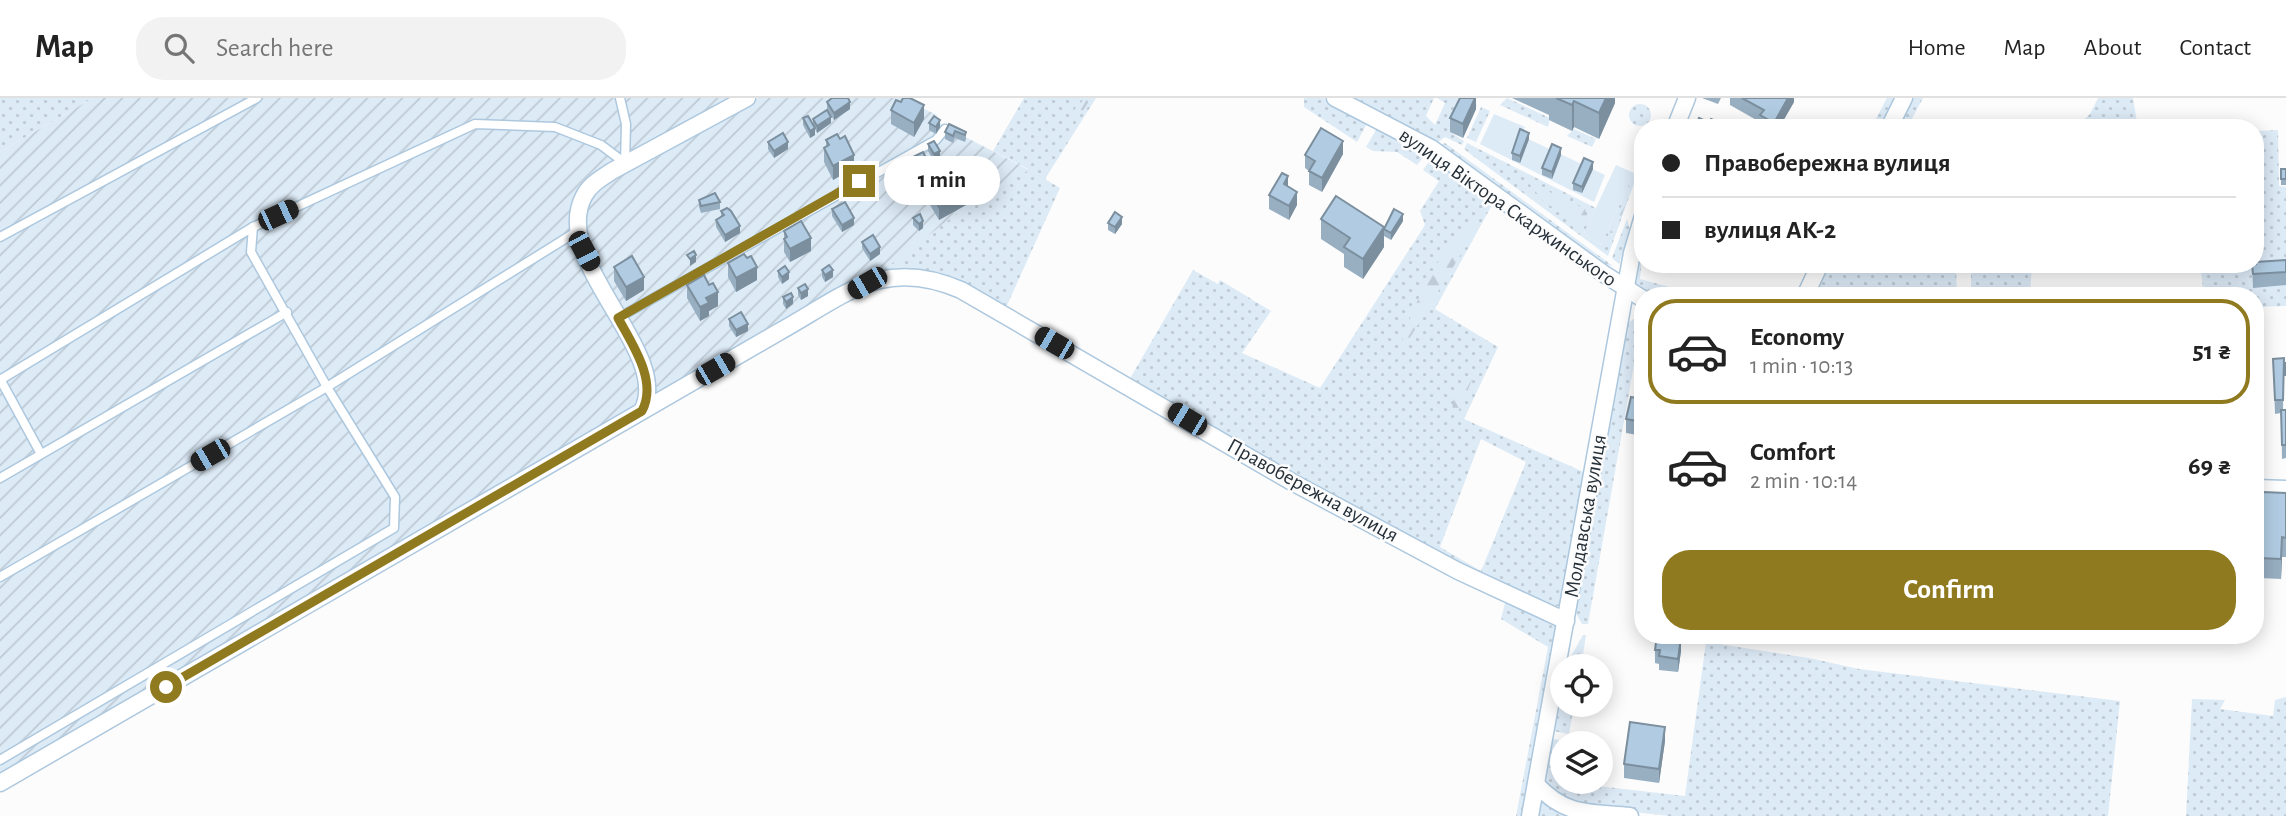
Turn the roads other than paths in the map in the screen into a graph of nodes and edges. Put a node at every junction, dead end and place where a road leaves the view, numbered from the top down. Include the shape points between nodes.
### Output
1 (257, 98) edge
2 (620, 98) edge
3 (747, 98) edge
4 (1335, 98) edge
5 (1687, 98) edge
6 (1904, 98) edge
7 (1679, 119) edge
8 (1894, 119) edge
9 (945, 129) edge
10 (625, 163) junction
11 (253, 226) junction
12 (576, 232) junction
13 (0, 237) edge
14 (1634, 257) edge
15 (1627, 289) junction
16 (1634, 293) edge
17 (287, 312) junction
18 (618, 318) junction
19 (0, 380) edge
20 (327, 387) junction
21 (648, 387) junction
22 (671, 394) junction
23 (642, 411) junction
24 (41, 454) junction
25 (0, 478) edge
26 (2264, 488) edge
27 (2286, 489) edge
28 (0, 577) edge
29 (1566, 621) junction
30 (0, 760) edge
31 (0, 783) edge
32 (1536, 784) junction
33 (1530, 816) edge
34 (1630, 816) edge

1 - 13 lane
2 - 10 lane via 626,124
3 - 10 street
4 - 15 street, вулиця Віктора Скаржинського via 1431,148
5 - 7 street
6 - 8 street
9 - 18 lane via 936,140
10 - 11 lane via 601,145 555,127 475,124
10 - 12 street via 583,196
11 - 17 lane via 251,252
11 - 19 lane
12 - 18 street
12 - 20 lane
14 - 15 street, Молдавська вулиця
15 - 16 street, вулиця Віктора Скаржинського
15 - 29 street, Молдавська вулиця
17 - 20 lane
17 - 24 lane
18 - 21 street
19 - 24 lane
20 - 28 lane
20 - 30 lane via 395,497 394,528
21 - 22 street
21 - 23 street
22 - 23 street, Правобережна вулиця
22 - 29 street, Правобережна вулиця via 867,283 895,275 924,276 961,290 1292,482 1458,571
23 - 31 street, Правобережна вулиця
24 - 25 lane
26 - 27 street
29 - 32 street, Молдавська вулиця
32 - 33 street, Молдавська вулиця
32 - 34 street via 1551,802 1571,811

